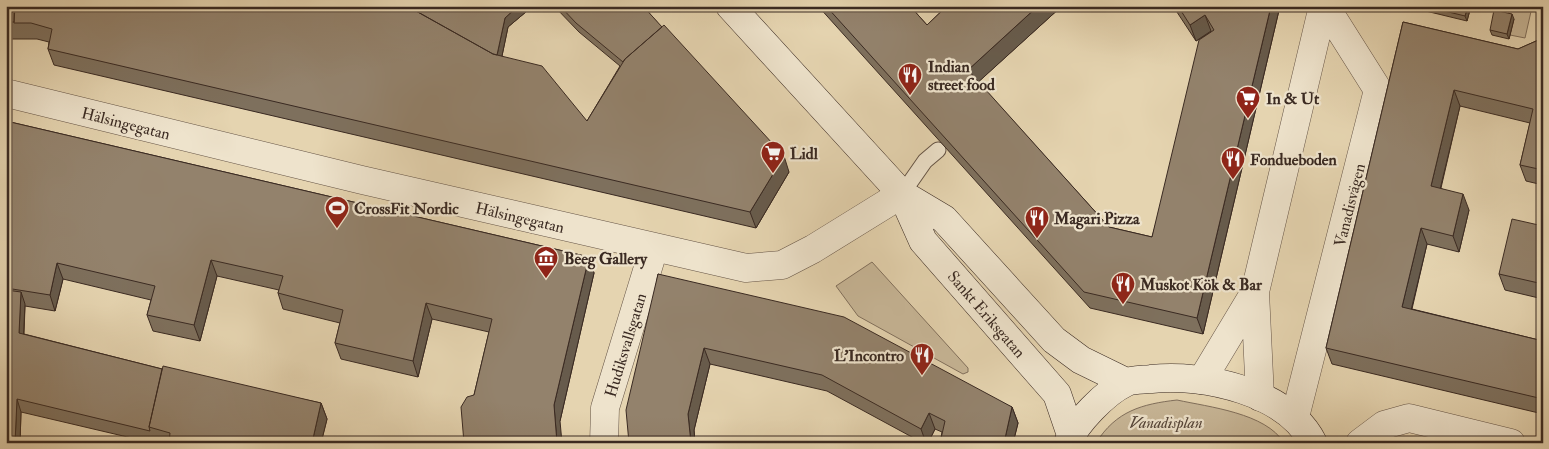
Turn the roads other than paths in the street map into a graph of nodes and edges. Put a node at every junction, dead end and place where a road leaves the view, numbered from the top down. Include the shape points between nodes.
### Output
1 (730, 6) edge
2 (1324, 6) edge
3 (6, 93) edge
4 (938, 150) edge
5 (902, 194) junction
6 (654, 248) junction
7 (1255, 292) junction
8 (1202, 380) junction
9 (1126, 382) junction
10 (1260, 397) junction
11 (1295, 417) junction
12 (1070, 439) edge
13 (604, 443) edge
14 (1313, 443) edge
15 (1360, 443) edge
16 (1511, 443) edge

1 - 5 street, Sankt Eriksgatan
2 - 7 street, Vanadisvägen
2 - 11 street, Vanadisvägen via 1378,90
3 - 6 street, Hälsingegatan
4 - 5 lane via 925,161
5 - 6 street, Hälsingegatan via 782,266 746,268
5 - 9 street, Sankt Eriksgatan via 944,219 1054,340 1081,360
5 - 12 street, Sankt Eriksgatan via 923,241 1057,394
6 - 13 street, Hudiksvallsgatan via 605,408
7 - 8 street, Vanadisvägen
7 - 10 street, Vanadisvägen
8 - 9 street via 1165,378
8 - 10 street
9 - 12 street via 1094,407
10 - 11 street
11 - 14 street
15 - 16 street via 1384,425 1409,418

